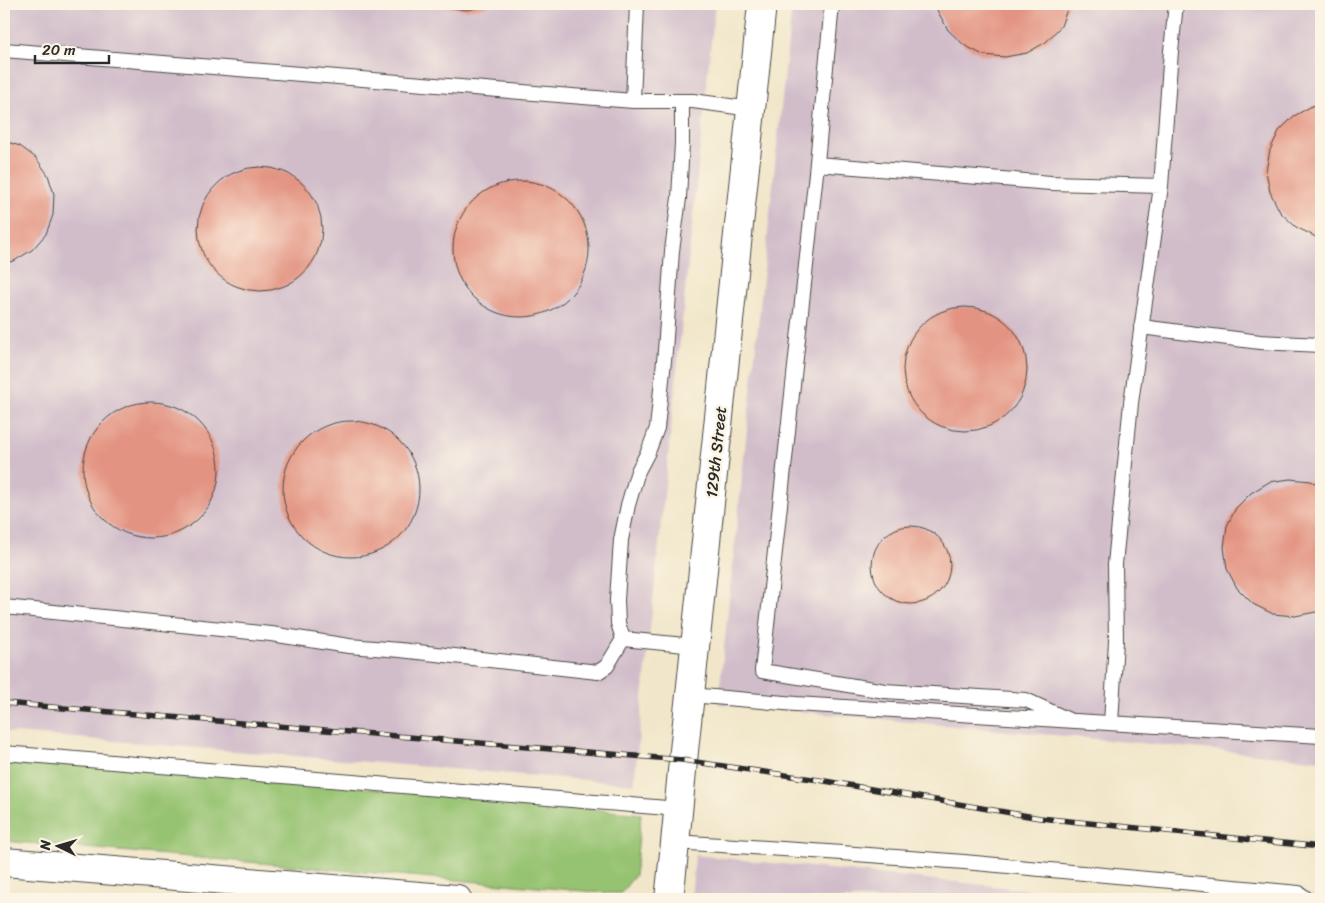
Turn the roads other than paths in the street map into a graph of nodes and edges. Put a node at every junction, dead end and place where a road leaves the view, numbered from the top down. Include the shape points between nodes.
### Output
1 (637, 4) edge
2 (762, 4) edge
3 (832, 4) edge
4 (1176, 4) edge
5 (4, 50) edge
6 (633, 101) junction
7 (682, 101) junction
8 (751, 109) junction
9 (817, 164) junction
10 (1161, 186) junction
11 (1142, 327) junction
12 (1321, 345) edge
13 (4, 607) edge
14 (624, 639) junction
15 (695, 646) junction
16 (690, 695) junction
17 (1069, 720) junction
18 (1111, 723) junction
19 (1321, 736) edge
20 (4, 753) edge
21 (679, 809) junction
22 (675, 842) junction
23 (4, 862) edge
24 (457, 899) edge
25 (670, 899) edge
26 (1307, 899) edge

1 - 6 lane
2 - 8 main road, 129th Street
3 - 9 lane
4 - 10 lane
5 - 6 lane
6 - 7 lane
7 - 8 lane
7 - 14 lane via 679,198 657,428 638,471 621,540 616,600 618,623
8 - 15 main road, 129th Street
9 - 10 lane via 1051,183
9 - 17 lane via 762,671 885,691 1026,700
10 - 11 lane
11 - 12 lane via 1260,342
11 - 18 lane via 1114,564 1116,641
13 - 14 lane via 598,672 608,666
14 - 15 lane
15 - 16 main road, 129th Street
16 - 17 lane
16 - 21 main road, 129th Street
17 - 18 lane
18 - 19 lane
20 - 21 lane
21 - 22 main road, 129th Street
22 - 25 main road, 129th Street
22 - 26 lane via 964,862 1299,892
23 - 24 main road

